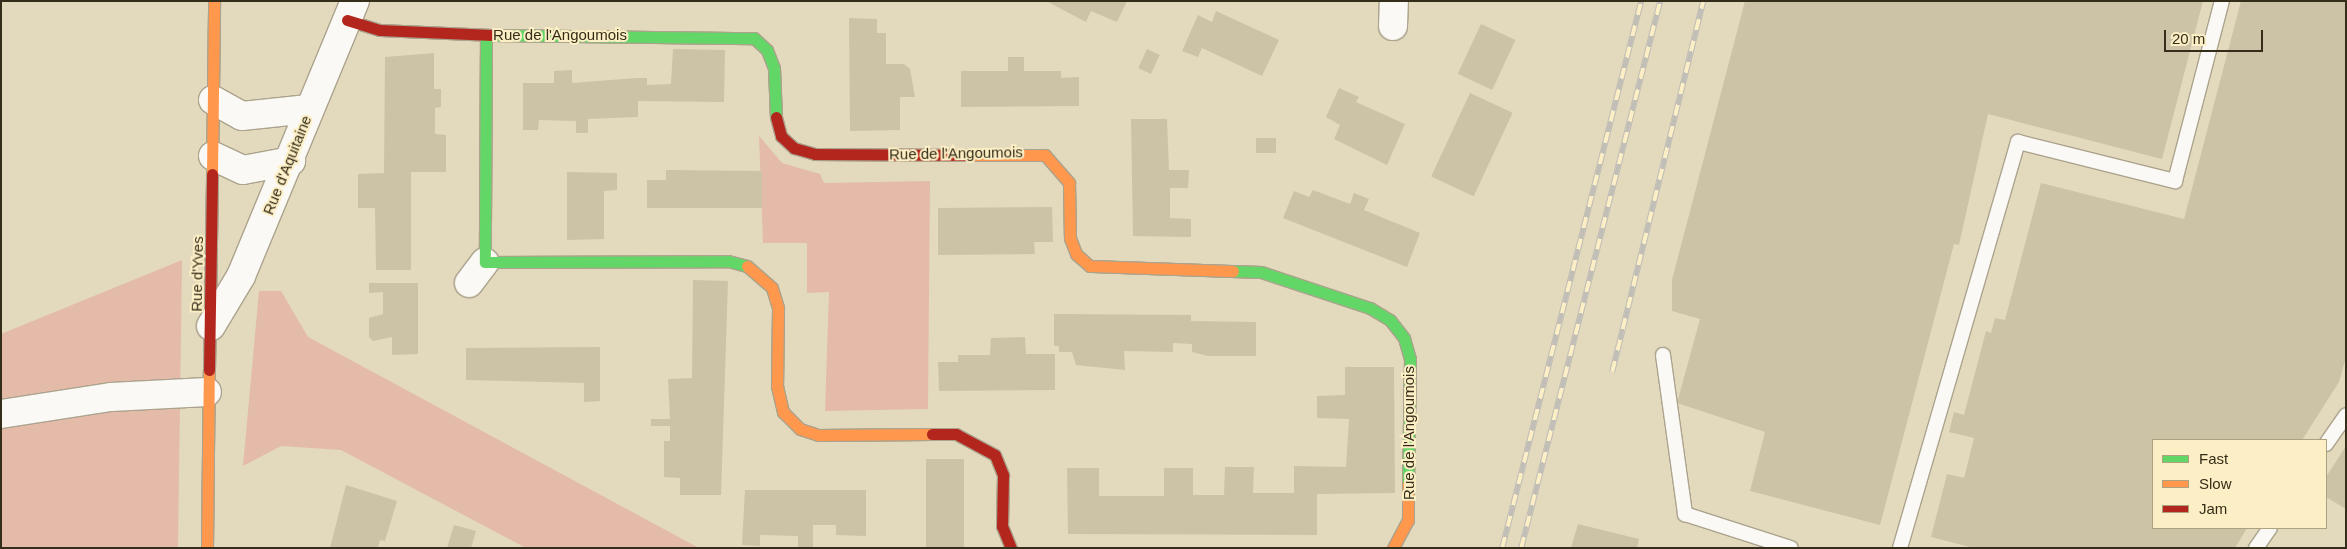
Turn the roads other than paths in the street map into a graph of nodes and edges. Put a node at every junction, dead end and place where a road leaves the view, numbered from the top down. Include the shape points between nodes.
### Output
1 (214, 1) edge
2 (2222, 1) edge
3 (351, 11) edge
4 (486, 36) junction
5 (213, 100) junction
6 (309, 109) junction
7 (213, 156) junction
8 (291, 161) junction
9 (211, 326) junction
10 (1663, 355) dead end
11 (207, 392) junction
12 (1, 414) edge
13 (2346, 415) edge
14 (2327, 443) edge
15 (2269, 529) edge
16 (207, 548) edge
17 (1012, 548) edge
18 (1393, 548) edge
19 (1791, 548) edge
20 (1900, 548) edge
21 (2256, 548) edge

1 - 5 street, Rue d'Yves
2 - 20 lane via 2175,181 2018,142
3 - 4 street, Rue de l'Angoumois via 380,30
3 - 6 street, Rue d'Aquitaine
4 - 17 street, Rue de l'Angoumois via 477,273 728,261 745,265 772,288 778,308 777,386 783,412 800,429 818,435 956,434 975,441 995,455 1003,475 1002,526
4 - 18 street, Rue de l'Angoumois via 754,38 771,59 776,118 781,136 794,148 815,154 1045,155 1069,183 1070,238 1076,254 1090,266 1261,272 1370,308 1390,320 1404,338 1410,359 1408,520
5 - 6 street via 242,116
5 - 7 street, Rue d'Yves
6 - 8 street, Rue d'Aquitaine
7 - 8 street via 243,170
7 - 9 street, Rue d'Yves
8 - 9 street, Rue d'Aquitaine via 230,298
9 - 11 street, Rue d'Yves
10 - 19 lane via 1685,514
11 - 12 street via 111,397
11 - 16 street, Rue d'Yves
13 - 14 lane
15 - 21 lane

